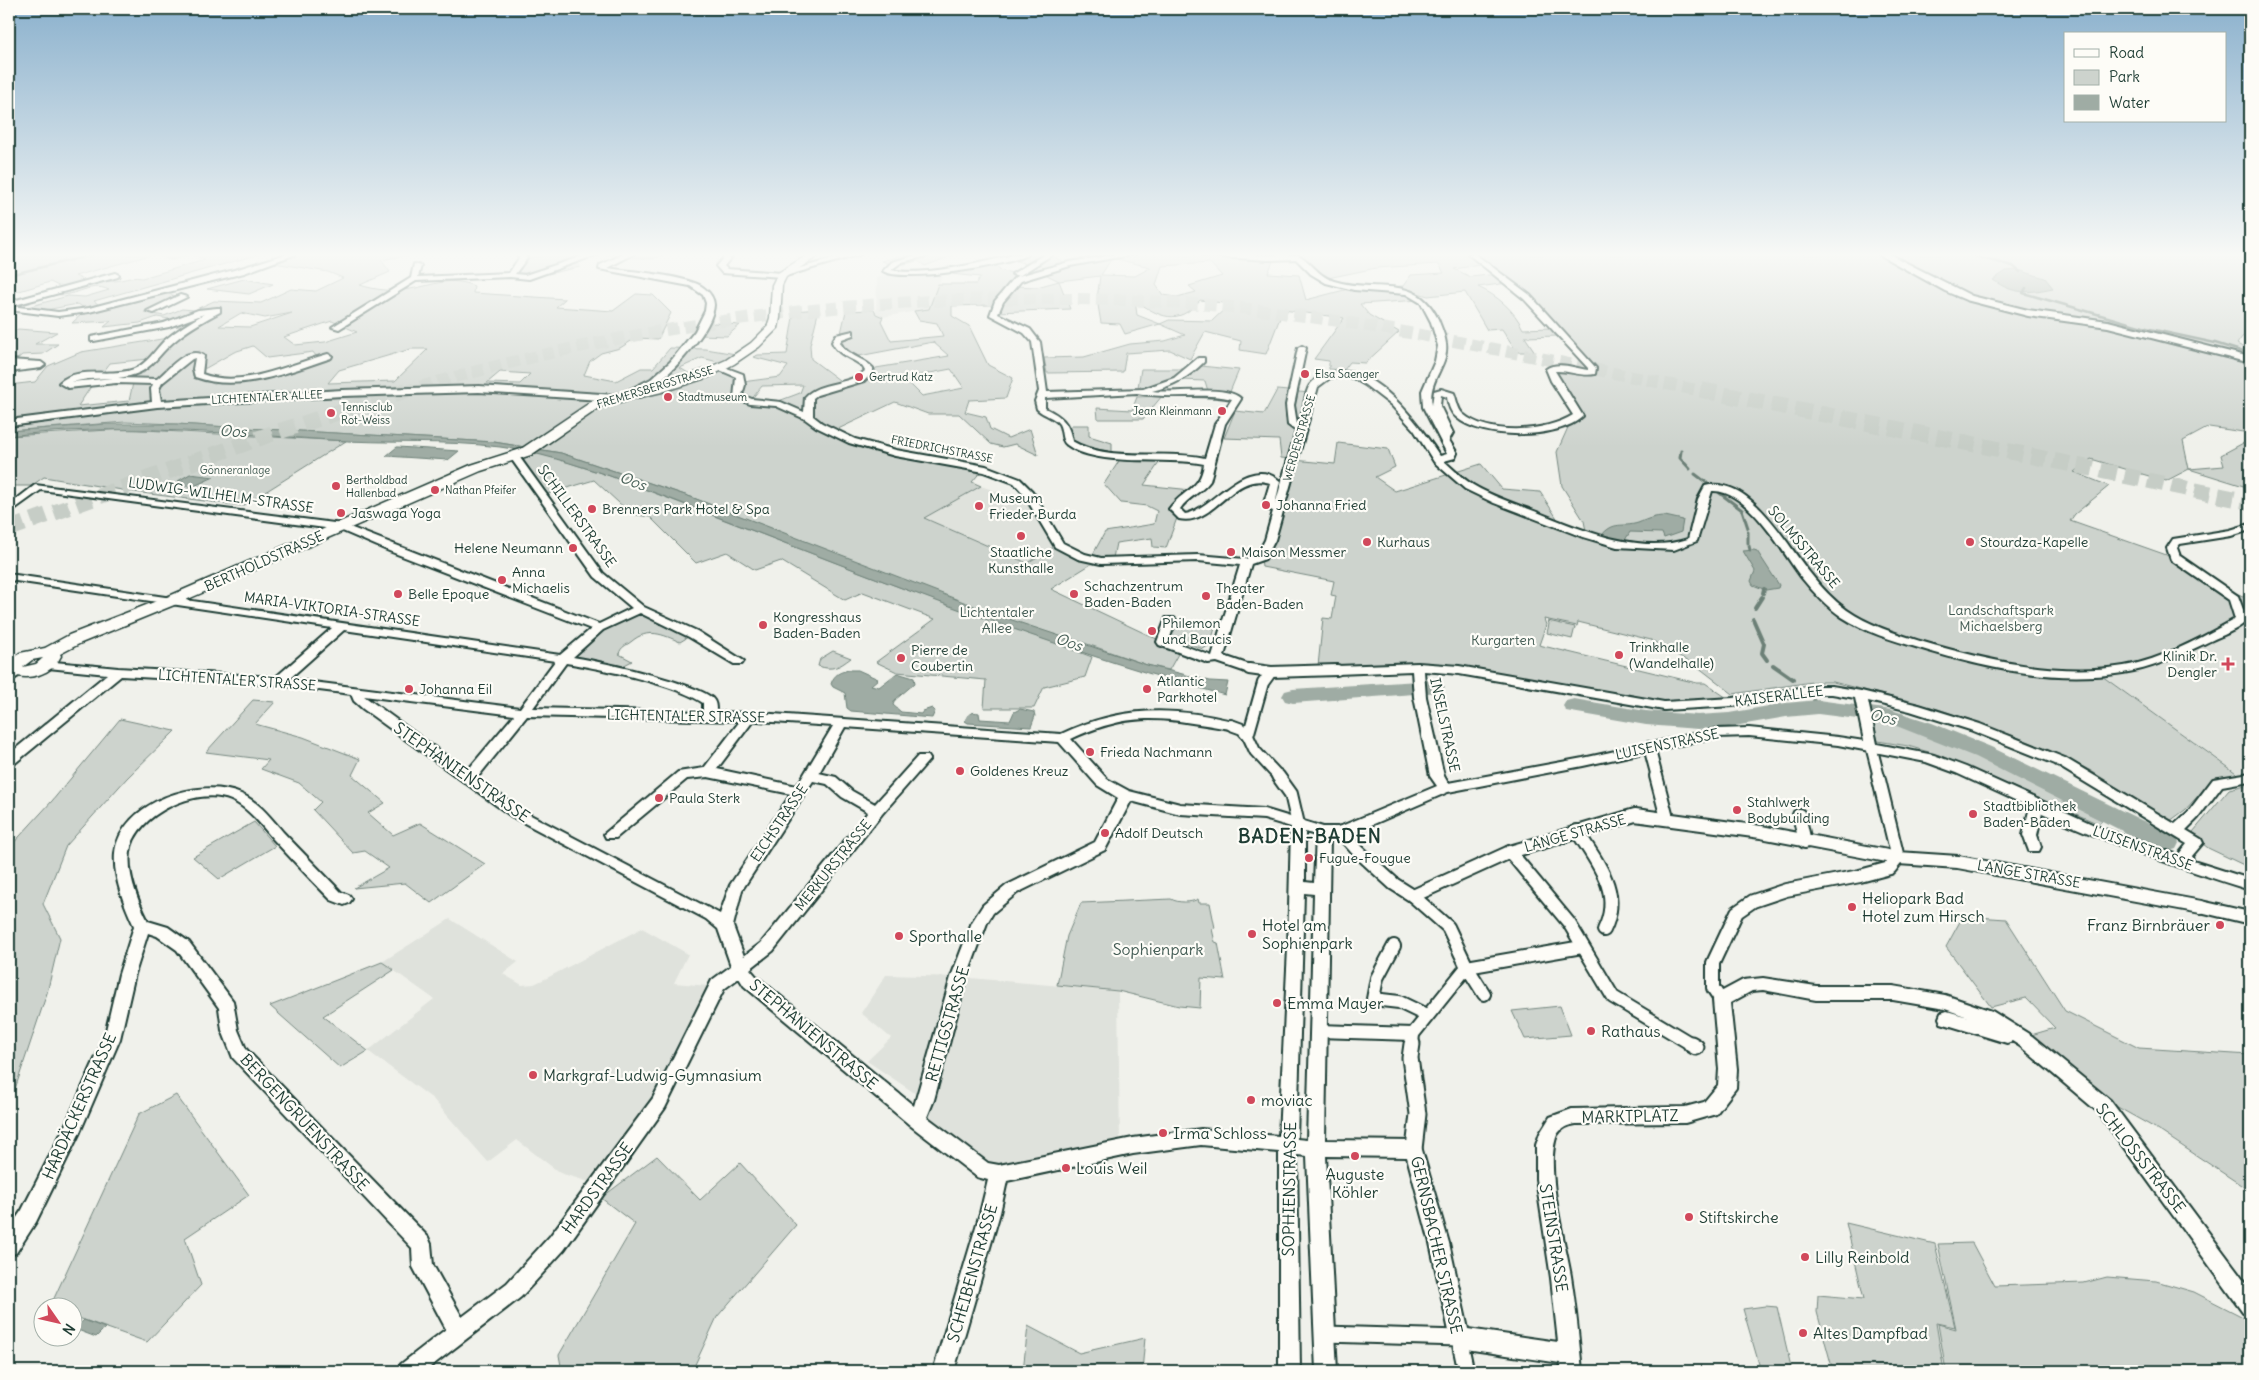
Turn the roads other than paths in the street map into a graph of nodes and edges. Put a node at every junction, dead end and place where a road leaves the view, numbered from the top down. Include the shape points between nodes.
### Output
1 (184, 318) edge
2 (203, 318) edge
3 (350, 318) edge
4 (703, 318) edge
5 (776, 318) edge
6 (1001, 318) edge
7 (1431, 318) edge
8 (1547, 318) edge
9 (2067, 318) edge
10 (336, 327) dead end
11 (850, 333) dead end
12 (94, 339) dead end
13 (1302, 348) dead end
14 (328, 356) dead end
15 (1201, 360) dead end
16 (2250, 360) edge
17 (9, 363) edge
18 (719, 368) junction
19 (9, 369) edge
20 (158, 382) junction
21 (1137, 390) junction
22 (1043, 395) junction
23 (618, 398) junction
24 (157, 404) junction
25 (808, 417) junction
26 (9, 422) edge
27 (1302, 431) junction
28 (1445, 440) junction
29 (525, 452) junction
30 (1437, 460) junction
31 (1209, 462) junction
32 (1279, 508) junction
33 (9, 510) edge
34 (342, 527) junction
35 (2250, 527) edge
36 (1246, 562) junction
37 (9, 577) edge
38 (2234, 598) junction
39 (173, 600) junction
40 (640, 608) junction
41 (2250, 612) edge
42 (1170, 620) dead end
43 (342, 626) junction
44 (599, 628) junction
45 (49, 658) junction
46 (1217, 658) junction
47 (563, 659) junction
48 (738, 661) dead end
49 (14, 668) edge
50 (1249, 668) joint
51 (1338, 670) joint
52 (118, 672) junction
53 (1271, 672) junction
54 (1418, 673) junction
55 (280, 681) junction
56 (356, 691) junction
57 (1863, 707) junction
58 (523, 712) junction
59 (709, 716) junction
60 (749, 717) junction
61 (841, 723) junction
62 (1231, 725) joint
63 (1248, 736) junction
64 (1063, 738) junction
65 (1871, 746) junction
66 (1649, 747) junction
67 (923, 759) dead end
68 (9, 762) edge
69 (708, 772) junction
70 (810, 776) junction
71 (2250, 777) edge
72 (468, 779) junction
73 (1446, 788) junction
74 (800, 791) junction
75 (1124, 794) junction
76 (2037, 806) junction
77 (877, 811) junction
78 (1799, 815) dead end
79 (1667, 818) junction
80 (1298, 824) junction
81 (1577, 831) junction
82 (2177, 831) junction
83 (1323, 832) junction
84 (1341, 832) junction
85 (611, 834) dead end
86 (1805, 842) junction
87 (2034, 847) dead end
88 (1510, 852) junction
89 (1898, 858) junction
90 (2186, 864) junction
91 (2250, 884) edge
92 (1298, 887) junction
93 (1321, 889) junction
94 (1413, 896) junction
95 (344, 899) dead end
96 (2201, 907) joint
97 (2250, 918) edge
98 (142, 926) junction
99 (725, 926) junction
100 (1604, 930) dead end
101 (1394, 946) dead end
102 (1582, 947) junction
103 (1467, 967) junction
104 (740, 968) junction
105 (1484, 994) dead end
106 (1724, 998) junction
107 (1426, 1015) junction
108 (1947, 1018) dead end
109 (1318, 1031) junction
110 (1413, 1034) junction
111 (1696, 1047) dead end
112 (2037, 1050) junction
113 (917, 1120) junction
114 (1554, 1124) joint
115 (1288, 1146) junction
116 (1316, 1148) junction
117 (1414, 1149) junction
118 (999, 1174) junction
119 (9, 1246) edge
120 (2250, 1305) edge
121 (458, 1331) junction
122 (1326, 1334) junction
123 (1459, 1338) junction
124 (1570, 1363) edge
125 (408, 1371) edge
126 (943, 1371) edge
127 (1289, 1371) edge
128 (1326, 1371) edge
129 (1466, 1371) edge

1 - 12 street
2 - 20 street via 163,346 140,370 76,378 63,384 116,380
3 - 10 street
4 - 23 street via 694,337 673,363 646,387
5 - 18 main road, FREMERSBERGSTRASSE via 772,328 755,345
6 - 22 street via 1032,336 1036,342
7 - 28 street via 1442,340 1441,355 1426,384 1425,398 1430,415
8 - 28 street via 1592,368 1588,374 1566,368 1550,369 1578,416 1570,423 1551,429 1497,429 1461,417 1453,408 1451,395 1440,392 1437,393 1436,406 1448,433
9 - 16 street via 2108,324
11 - 25 street via 839,338 837,348 865,363 869,372 861,379 814,393 809,397
13 - 27 street via 1290,405 1293,426
14 - 20 street, LICHTENTALER ALLEE via 226,381 198,375 200,356 195,355 184,359
15 - 21 street via 1192,370 1162,386
17 - 19 street via 41,365
18 - 23 main road, FREMERSBERGSTRASSE via 658,389
18 - 25 street, FRIEDRICHSTRASSE via 740,376 737,396 778,404
20 - 24 street via 155,389
21 - 22 street
21 - 31 street via 1155,394 1212,393 1235,397 1237,399 1220,424
22 - 31 street via 1039,400 1041,409 1065,424 1068,442 1076,447 1125,456 1182,457
23 - 24 street, LICHTENTALER ALLEE via 465,389
23 - 29 main road, FREMERSBERGSTRASSE via 595,405
24 - 26 street, LICHTENTALER ALLEE
25 - 36 street, FRIEDRICHSTRASSE via 861,444 986,469 1016,480 1027,491 1059,545 1074,554 1101,561 1198,558
27 - 30 street, WERDERSTRASSE via 1314,386 1332,374 1348,373 1368,383 1394,404 1418,429
27 - 32 street, WERDERSTRASSE
28 - 30 street via 1452,456
29 - 34 main road, BERTHOLDSTRASSE via 476,468
29 - 40 street, SCHILLERSTRASSE via 544,495 599,575
30 - 38 street, SOLMSSTRASSE via 1469,486 1498,501 1617,544 1674,548 1692,541 1698,530 1706,491 1716,486 1731,491 1747,502 1818,590 1844,613 1914,642 1995,663 2078,673 2124,669 2153,662 2241,620
31 - 32 street via 1207,480 1174,509 1180,515 1197,515 1240,481 1253,476 1274,481 1269,503 1270,507
32 - 36 street, WERDERSTRASSE via 1270,540 1261,557
33 - 34 street, LUDWIG-WILHELM-STRASSE via 39,487
34 - 39 main road, BERTHOLDSTRASSE
34 - 44 street, LUDWIG-WILHELM-STRASSE
35 - 38 street via 2232,533 2177,541 2172,548 2176,558
36 - 46 street
37 - 39 street, MARIA-VIKTORIA-STRASSE
38 - 41 street
39 - 43 street, MARIA-VIKTORIA-STRASSE
39 - 45 main road, BERTHOLDSTRASSE via 75,639
40 - 44 street
40 - 48 street, SCHILLERSTRASSE
42 - 46 street via 1163,642 1212,660
43 - 47 street, MARIA-VIKTORIA-STRASSE
43 - 55 street
44 - 47 street
45 - 49 main road, BERTHOLDSTRASSE via 37,653
45 - 52 street, LICHTENTALER STRASSE
46 - 50 street
47 - 58 street
47 - 59 street, MARIA-VIKTORIA-STRASSE via 644,677 703,696 710,707
50 - 53 street
51 - 53 street
51 - 54 street, KAISERALLEE
52 - 55 street, LICHTENTALER STRASSE
52 - 68 street
53 - 63 street via 1263,683
54 - 57 street, KAISERALLEE via 1480,673 1664,706 1733,702 1832,690
54 - 73 street, INSELSTRASSE via 1419,694 1437,776
55 - 56 street, LICHTENTALER STRASSE
56 - 58 street, LICHTENTALER STRASSE
56 - 72 street, STEPHANIENSTRASSE via 358,698 367,706
57 - 65 street
57 - 82 street, KAISERALLEE via 1914,708 1975,727 2060,761
58 - 59 street, LICHTENTALER STRASSE
58 - 72 street
59 - 60 street, LICHTENTALER STRASSE
60 - 61 street, LICHTENTALER STRASSE
60 - 69 street
61 - 64 street, LICHTENTALER STRASSE
61 - 70 street, EICHSTRASSE
62 - 63 street, SOPHIENSTRASSE via 1242,729
62 - 64 street via 1146,714 1099,722
63 - 80 street, SOPHIENSTRASSE via 1263,761 1289,790
64 - 75 street via 1102,782
65 - 66 street, LUISENSTRASSE via 1750,732 1716,733
65 - 76 street, LUISENSTRASSE via 1929,758
65 - 89 street
66 - 73 street, LUISENSTRASSE
66 - 79 street
67 - 77 street, MERKURSTRASSE
69 - 74 street
69 - 85 street via 683,775
70 - 74 street, EICHSTRASSE
70 - 77 street via 831,780 847,794
71 - 82 street via 2218,782
72 - 99 street, STEPHANIENSTRASSE via 516,813 711,915
73 - 84 street, LUISENSTRASSE
74 - 99 street, EICHSTRASSE via 735,889
75 - 80 street via 1201,812 1264,814
75 - 113 street, RETTIGSTRASSE via 1125,798 1100,846 1017,885 999,898 980,922 959,977
76 - 87 street via 2030,835
76 - 90 street, LUISENSTRASSE via 2096,832
77 - 104 street, MERKURSTRASSE via 767,947
78 - 86 street
79 - 81 street, LANGE STRASSE via 1635,815
79 - 86 street, LANGE STRASSE
80 - 83 street, LUISENSTRASSE
80 - 92 street, SOPHIENSTRASSE
81 - 88 street, LANGE STRASSE
81 - 100 street via 1603,873 1613,902
82 - 90 street, KAISERALLEE via 2196,843 2185,855
83 - 84 street, LUISENSTRASSE
83 - 93 street, SOPHIENSTRASSE
84 - 94 street via 1394,884
86 - 89 street, LANGE STRASSE
88 - 94 street, LANGE STRASSE
88 - 102 street via 1569,923
89 - 96 street, LANGE STRASSE via 2012,870
89 - 106 street via 1890,868 1786,890 1753,901 1737,912 1713,964 1713,988
90 - 91 street, LUISENSTRASSE
92 - 93 street
92 - 115 street, SOPHIENSTRASSE
93 - 109 street, SOPHIENSTRASSE
94 - 103 street via 1448,927
95 - 98 street via 336,896 260,816 236,797 213,792 178,797 158,806 143,817 125,842 123,860 131,902
96 - 97 street, LANGE STRASSE
98 - 119 street, HARDÄCKERSTRASSE via 112,1039 29,1216
98 - 121 street, BERGENGRUENSTRASSE via 162,931 183,946 227,1006 230,1030 239,1053 421,1244 424,1267
99 - 104 street, STEPHANIENSTRASSE
101 - 107 street via 1378,974 1373,999 1399,1002
102 - 103 street
102 - 111 street via 1613,997
103 - 105 street
103 - 107 street, GERNSBACHER STRASSE
104 - 113 street, STEPHANIENSTRASSE via 750,982
104 - 121 street, HARDSTRASSE via 718,985 659,1103 557,1243 514,1290
106 - 112 street, SCHLOSSSTRASSE via 1749,985 1763,984 1816,993 1893,993 1944,1002 1986,1016
106 - 114 street, MARKTPLATZ via 1727,1088 1710,1108 1685,1115 1576,1116
107 - 110 street, GERNSBACHER STRASSE
108 - 112 street via 1996,1031
109 - 110 street
109 - 116 street, SOPHIENSTRASSE
110 - 117 street, GERNSBACHER STRASSE via 1410,1058 1418,1114
112 - 120 street, SCHLOSSSTRASSE via 2104,1106
113 - 118 street, STEPHANIENSTRASSE via 984,1170
114 - 124 street, STEINSTRASSE via 1548,1134 1544,1175 1560,1266
115 - 116 street
115 - 118 street via 1201,1137 1133,1146
115 - 127 street, SOPHIENSTRASSE
116 - 117 street
116 - 122 street, SOPHIENSTRASSE
117 - 123 street, GERNSBACHER STRASSE via 1430,1204
118 - 126 street, SCHEIBENSTRASSE
121 - 125 street, HARDSTRASSE
122 - 123 street
122 - 128 street, SOPHIENSTRASSE
123 - 124 street
123 - 129 street, GERNSBACHER STRASSE

